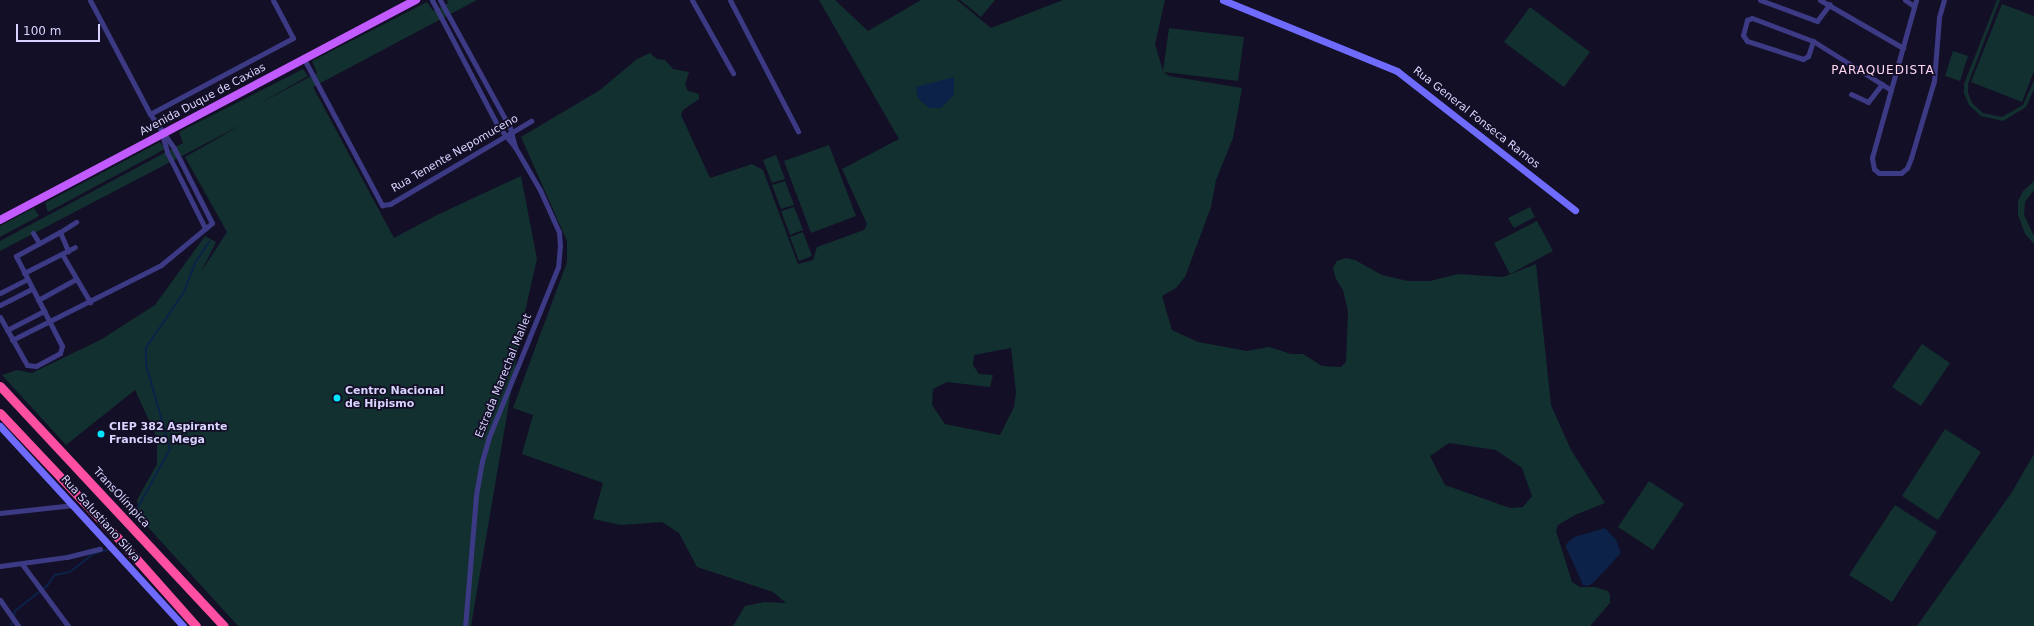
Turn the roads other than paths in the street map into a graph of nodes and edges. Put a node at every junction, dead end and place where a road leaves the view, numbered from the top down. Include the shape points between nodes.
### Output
1 (90, 0) edge
2 (273, 0) edge
3 (416, 0) edge
4 (432, 0) edge
5 (440, 0) edge
6 (692, 0) edge
7 (730, 0) edge
8 (1223, 0) edge
9 (1760, 0) edge
10 (1820, 0) edge
11 (1905, 0) edge
12 (1944, 0) edge
13 (1915, 3) edge
14 (1830, 4) junction
15 (1813, 41) junction
16 (1903, 48) junction
17 (304, 59) junction
18 (479, 72) junction
19 (733, 73) dead end
20 (471, 76) junction
21 (1882, 84) junction
22 (1891, 90) junction
23 (1851, 94) dead end
24 (150, 114) junction
25 (531, 121) dead end
26 (798, 131) dead end
27 (162, 134) junction
28 (513, 134) junction
29 (505, 138) junction
30 (515, 147) junction
31 (1575, 210) dead end
32 (0, 220) edge
33 (76, 222) dead end
34 (205, 228) junction
35 (60, 232) junction
36 (33, 233) dead end
37 (39, 243) junction
38 (76, 247) dead end
39 (68, 251) junction
40 (62, 254) junction
41 (24, 273) junction
42 (27, 279) junction
43 (76, 279) junction
44 (32, 289) junction
45 (0, 293) edge
46 (38, 300) junction
47 (90, 302) junction
48 (0, 305) edge
49 (44, 311) junction
50 (0, 317) edge
51 (50, 322) junction
52 (7, 330) junction
53 (12, 340) junction
54 (0, 386) edge
55 (0, 413) edge
56 (0, 426) edge
57 (74, 505) junction
58 (0, 513) edge
59 (100, 549) dead end
60 (22, 564) junction
61 (0, 566) edge
62 (0, 600) edge
63 (183, 625) edge
64 (18, 626) edge
65 (68, 626) edge
66 (196, 626) edge
67 (224, 626) edge
68 (465, 626) edge

1 - 24 street
2 - 24 street via 293,38
3 - 17 main road, Avenida Duque de Caxias
4 - 20 street, Estrada Marechal Mallet
5 - 18 street, Estrada Marechal Mallet
6 - 19 street
7 - 26 street
8 - 31 street, Rua General Fonseca Ramos via 1397,71
9 - 14 street via 1817,21
10 - 14 street
11 - 13 street
12 - 22 street via 1939,17 1934,81 1911,158 1907,168 1901,173 1886,175 1879,174 1874,169 1872,158
13 - 16 street
14 - 16 street
15 - 15 street via 1752,18 1747,20 1743,34 1747,41 1803,59 1808,56
15 - 21 street
16 - 22 street
17 - 27 main road, Avenida Duque de Caxias
17 - 29 street, Rua Tenente Nepomuceno via 378,202 382,205 390,204
18 - 20 street
18 - 28 street, Estrada Marechal Mallet
20 - 29 street, Estrada Marechal Mallet
21 - 22 street
21 - 23 street via 1868,102
24 - 27 street
25 - 28 street, Rua Tenente Nepomuceno
27 - 32 main road, Avenida Duque de Caxias
27 - 34 street via 167,152
27 - 34 street via 174,148 212,223
28 - 29 street, Rua Tenente Nepomuceno
28 - 30 street, Estrada Marechal Mallet
29 - 30 street, Estrada Marechal Mallet
30 - 68 street, Estrada Marechal Mallet via 550,210 559,232 560,258 489,437 482,461 476,496
33 - 35 street
34 - 47 street via 165,262
35 - 37 street
35 - 39 street
36 - 37 street
37 - 41 street via 16,256
38 - 39 street
39 - 40 street
40 - 41 street
40 - 43 street
41 - 42 street
42 - 44 street
42 - 45 street
43 - 46 street
43 - 47 street
44 - 46 street
44 - 48 street
46 - 49 street
47 - 51 street
49 - 51 street
49 - 52 street
50 - 52 street
51 - 53 street
51 - 53 street via 63,349 36,366 27,365
52 - 53 street
54 - 67 highway, TransOlímpica
55 - 66 highway via 117,537
56 - 57 street, Rua Salustiano Silva
57 - 58 street
57 - 63 street, Rua Salustiano Silva
59 - 60 street
60 - 61 street
60 - 65 street
62 - 64 street

